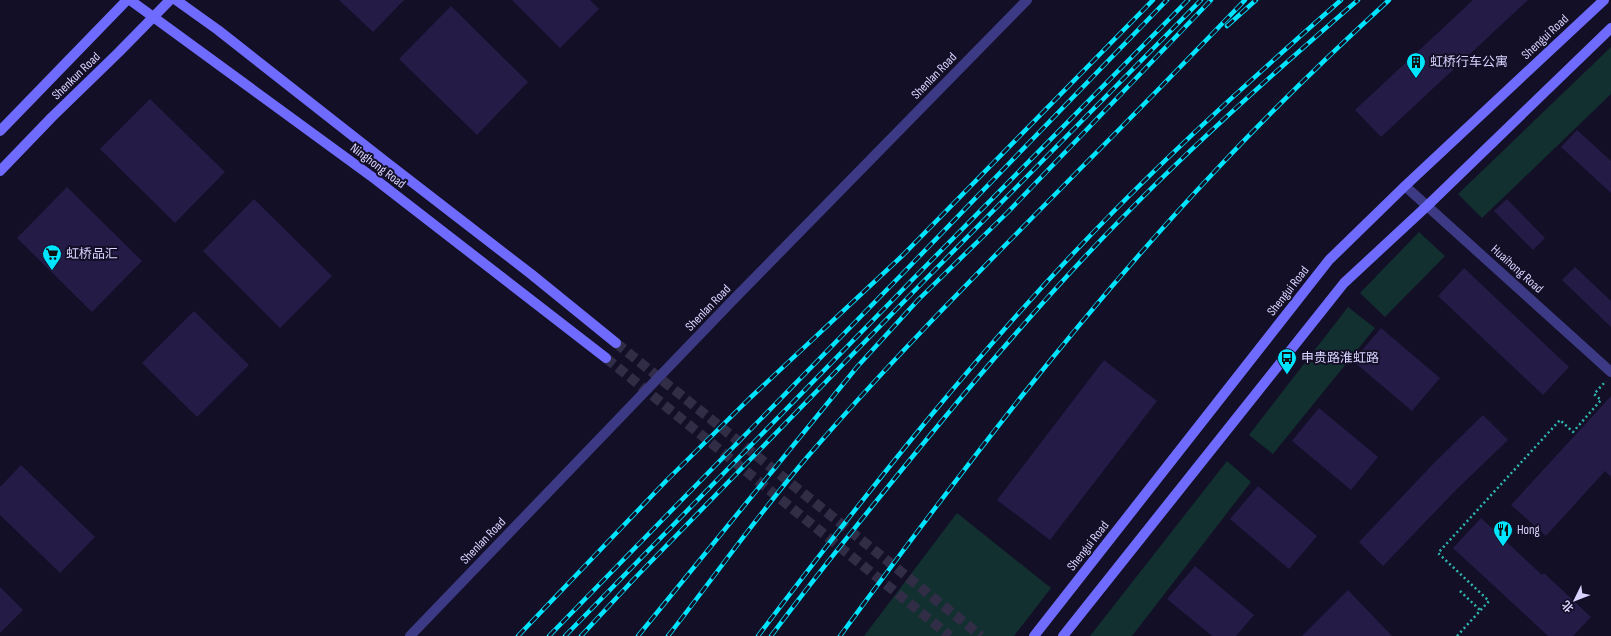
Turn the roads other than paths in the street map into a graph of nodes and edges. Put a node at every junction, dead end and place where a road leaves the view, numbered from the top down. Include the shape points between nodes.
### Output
1 (128, 0) edge
2 (170, 0) edge
3 (176, 0) edge
4 (1027, 0) edge
5 (1604, 0) edge
6 (153, 16) junction
7 (1611, 28) edge
8 (0, 131) edge
9 (0, 171) edge
10 (1405, 186) junction
11 (1427, 206) junction
12 (616, 343) tunnel mouth
13 (606, 358) tunnel mouth
14 (1609, 376) edge
15 (410, 636) edge
16 (1034, 636) edge
17 (1063, 636) edge

1 - 6 main road, Ninghong Road
1 - 8 main road, Shenkun Road
2 - 6 main road, Shenkun Road
3 - 12 main road, Ninghong Road via 532,274
4 - 15 street, Shenlan Road via 732,301
5 - 10 main road, Shengui Road
6 - 9 main road, Shenkun Road
6 - 13 main road, Ninghong Road via 375,179
7 - 11 main road
10 - 11 street, Huaihong Road
10 - 16 main road, Shengui Road via 1329,260
11 - 14 street, Huaihong Road
11 - 17 main road via 1344,283

